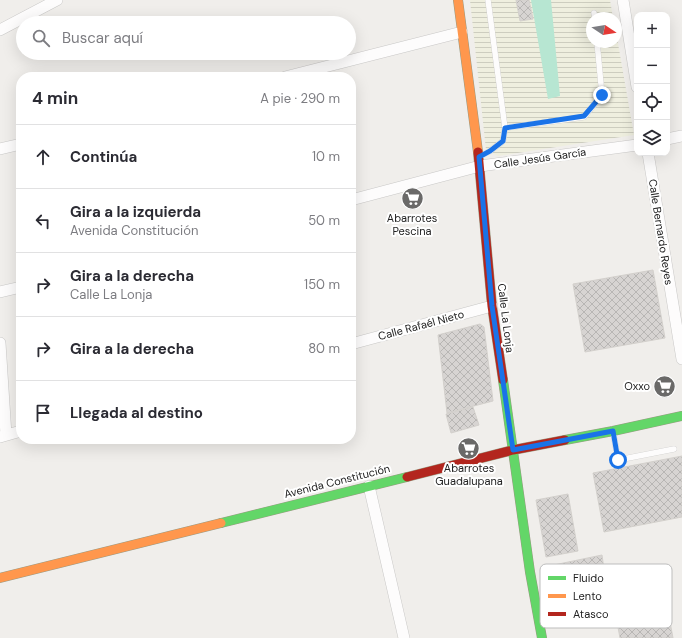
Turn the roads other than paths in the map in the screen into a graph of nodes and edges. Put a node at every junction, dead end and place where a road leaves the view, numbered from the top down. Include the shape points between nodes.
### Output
1 (57, 0) edge
2 (458, 0) edge
3 (488, 0) edge
4 (623, 0) edge
5 (27, 16) edge
6 (16, 22) edge
7 (0, 30) edge
8 (462, 32) junction
9 (598, 48) edge
10 (356, 59) edge
11 (352, 60) edge
12 (305, 72) edge
13 (637, 84) edge
14 (505, 128) junction
15 (682, 136) edge
16 (670, 138) edge
17 (16, 145) edge
18 (634, 145) edge
19 (0, 149) edge
20 (648, 156) edge
21 (479, 162) junction
22 (356, 199) edge
23 (16, 288) edge
24 (0, 292) edge
25 (492, 306) junction
26 (0, 343) edge
27 (356, 343) edge
28 (682, 359) edge
29 (682, 416) edge
30 (613, 431) junction
31 (16, 433) edge
32 (3, 436) edge
33 (513, 450) junction
34 (674, 450) dead end
35 (369, 486) junction
36 (0, 578) edge
37 (540, 627) edge
38 (540, 628) edge
39 (404, 638) edge
40 (542, 638) edge

1 - 5 street
2 - 8 main road, Calle La Lonja
3 - 14 lane
4 - 13 street
6 - 7 street
8 - 10 street
8 - 21 main road, Calle La Lonja
9 - 14 lane via 602,95 584,116
11 - 12 street
14 - 21 lane via 503,141
15 - 16 street
17 - 19 street
18 - 21 street, Calle Jesús García
20 - 28 street, Calle Bernardo Reyes
21 - 22 street, Calle Jesús García
21 - 25 main road, Calle La Lonja
23 - 24 street
25 - 27 street, Calle Rafaél Nieto
25 - 33 main road, Calle La Lonja
26 - 32 street
29 - 30 main road, Avenida Constitución
30 - 33 main road, Avenida Constitución
30 - 34 lane via 618,460
31 - 32 street
33 - 35 main road, Avenida Constitución
33 - 37 main road, Calle La Lonja
35 - 36 main road, Avenida Constitución
35 - 39 street
38 - 40 main road, Calle La Lonja

